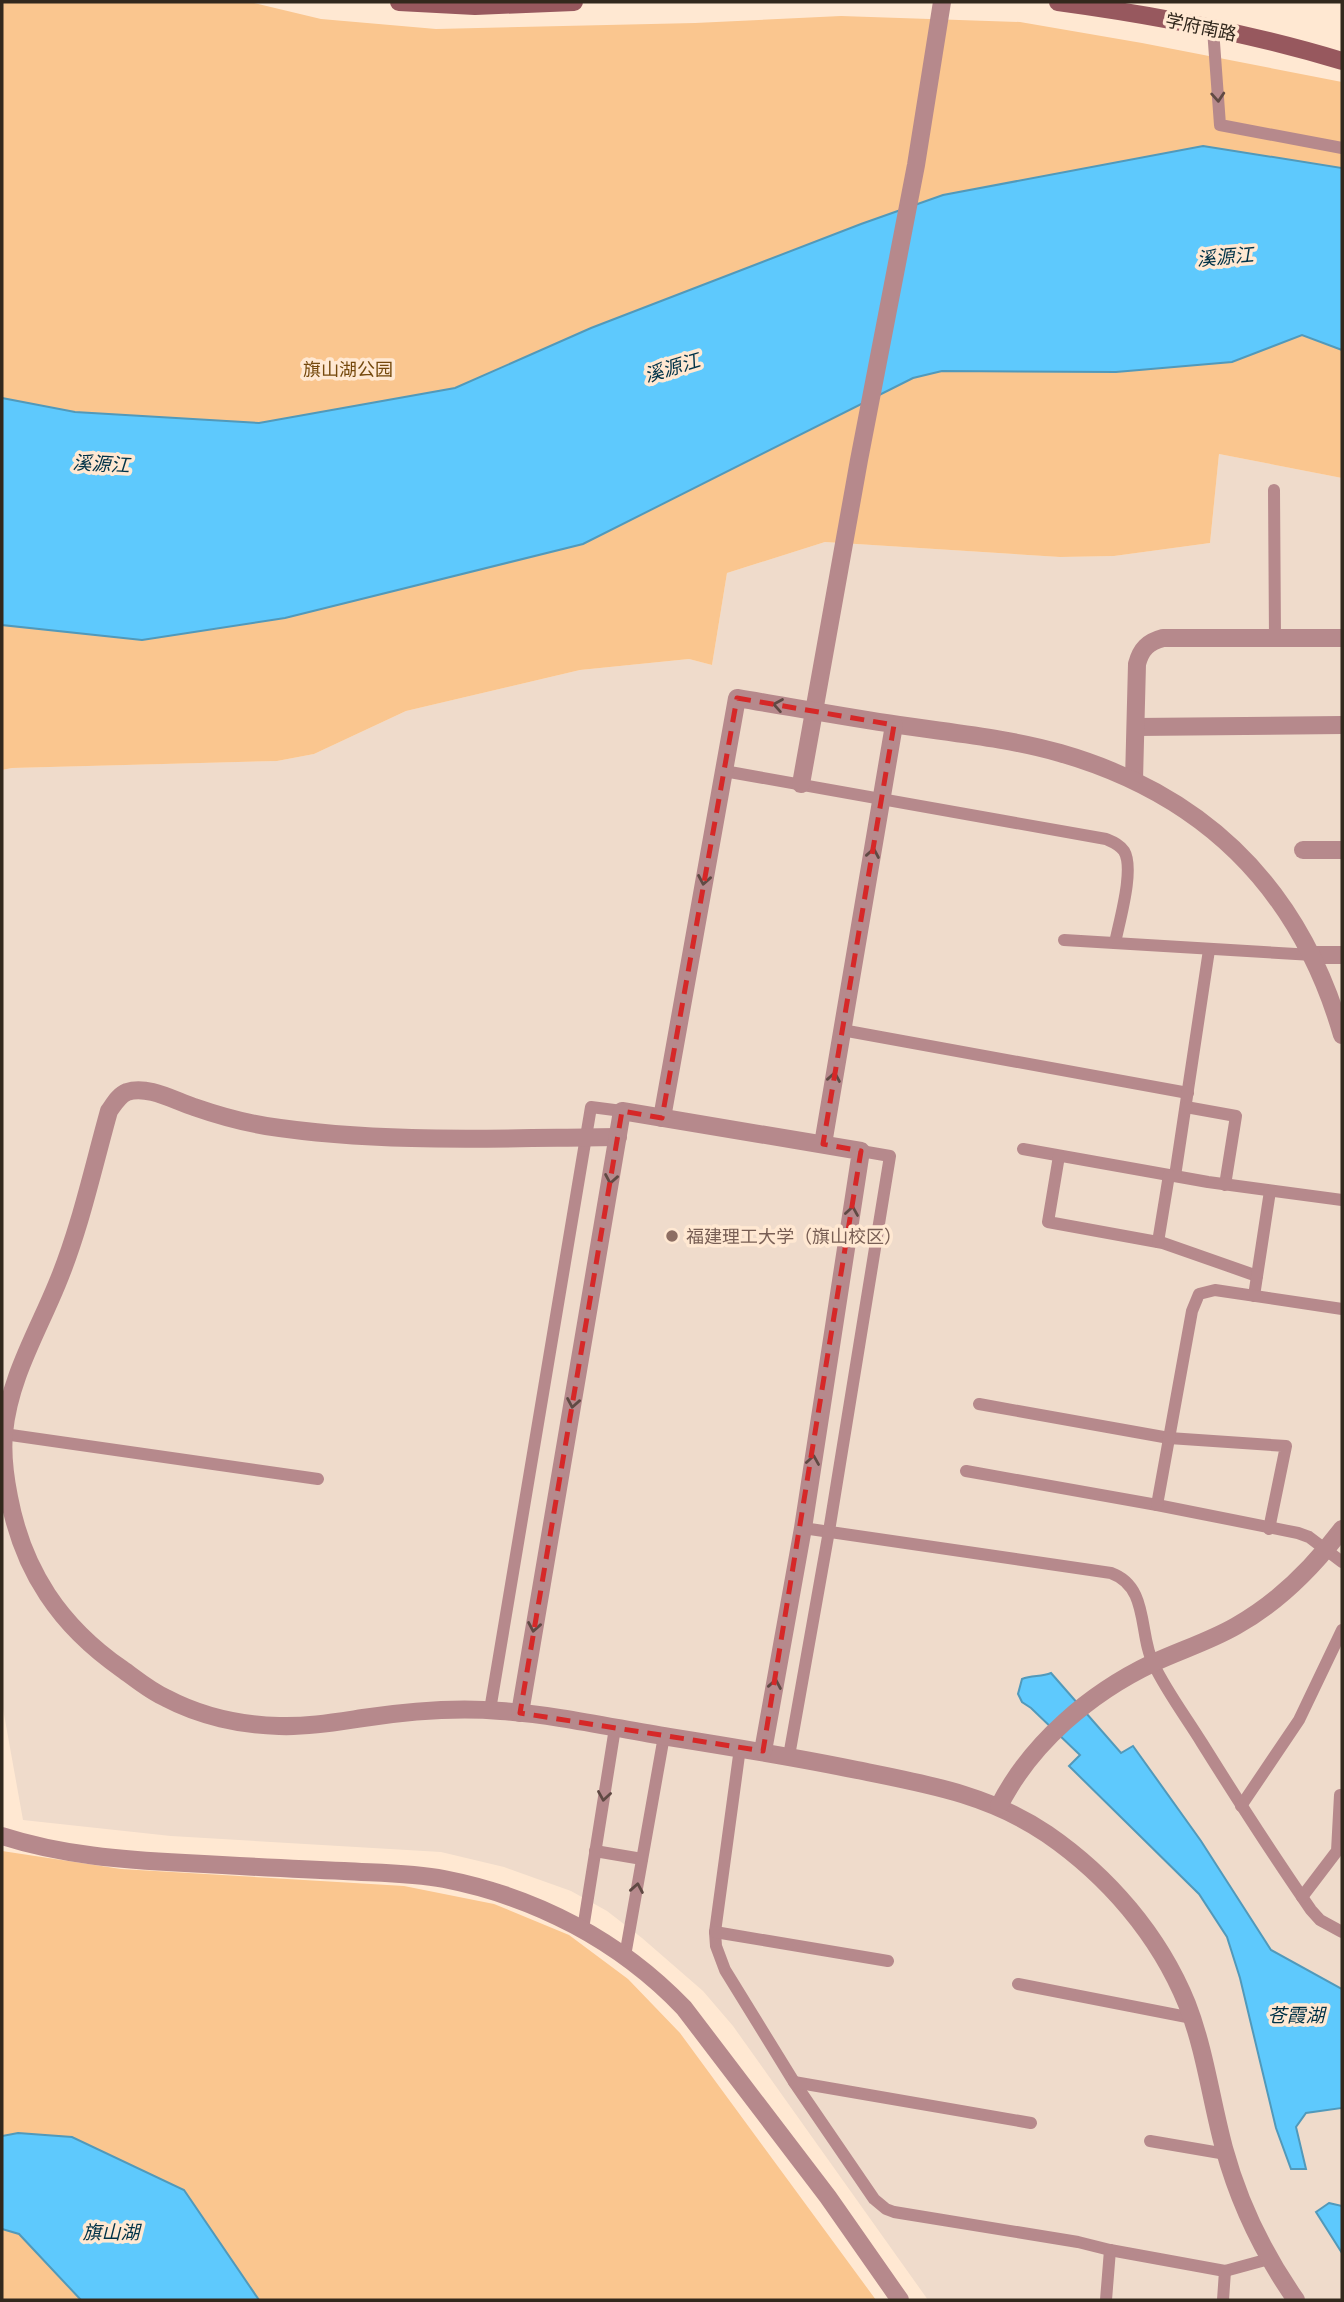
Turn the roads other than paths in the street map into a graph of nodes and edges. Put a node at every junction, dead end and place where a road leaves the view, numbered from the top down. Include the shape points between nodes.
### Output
1 (399, 2) edge
2 (575, 2) edge
3 (942, 2) edge
4 (1058, 2) edge
5 (1213, 29) junction
6 (1342, 61) edge
7 (1342, 148) edge
8 (1273, 490) dead end
9 (1275, 638) junction
10 (1342, 638) edge
11 (814, 711) junction
12 (894, 724) junction
13 (1342, 725) edge
14 (1136, 727) junction
15 (724, 771) junction
16 (1134, 780) junction
17 (801, 784) junction
18 (882, 799) junction
19 (1303, 850) dead end
20 (1342, 850) edge
21 (1065, 940) dead end
22 (1115, 943) junction
23 (1209, 950) junction
24 (1313, 955) junction
25 (1342, 955) edge
26 (842, 1030) junction
27 (1342, 1035) edge
28 (1188, 1093) junction
29 (1186, 1107) junction
30 (622, 1111) junction
31 (662, 1118) junction
32 (586, 1137) junction
33 (618, 1137) junction
34 (823, 1144) junction
35 (1023, 1149) dead end
36 (861, 1151) junction
37 (1059, 1156) junction
38 (1172, 1176) junction
39 (1225, 1185) junction
40 (1270, 1191) junction
41 (1342, 1200) edge
42 (1158, 1242) junction
43 (1257, 1276) junction
44 (1254, 1296) junction
45 (1342, 1309) edge
46 (979, 1404) dead end
47 (4, 1434) junction
48 (1169, 1438) junction
49 (966, 1471) dead end
50 (318, 1479) dead end
51 (1157, 1505) junction
52 (803, 1528) junction
53 (1269, 1529) junction
54 (1342, 1529) edge
55 (829, 1531) junction
56 (1326, 1549) junction
57 (1342, 1562) edge
58 (1342, 1630) edge
59 (1153, 1664) junction
60 (490, 1710) junction
61 (520, 1713) junction
62 (615, 1728) junction
63 (664, 1736) junction
64 (740, 1748) junction
65 (763, 1751) junction
66 (789, 1756) junction
67 (1340, 1795) dead end
68 (999, 1806) junction
69 (1241, 1806) junction
70 (2, 1836) edge
71 (595, 1851) junction
72 (1340, 1851) edge
73 (642, 1859) junction
74 (1302, 1897) junction
75 (583, 1929) junction
76 (715, 1932) junction
77 (1342, 1932) edge
78 (625, 1956) junction
79 (888, 1961) dead end
80 (1018, 1984) dead end
81 (1192, 2018) junction
82 (794, 2082) junction
83 (1031, 2123) dead end
84 (1150, 2141) dead end
85 (1226, 2154) junction
86 (1110, 2250) junction
87 (1269, 2259) junction
88 (1225, 2271) junction
89 (900, 2300) edge
90 (1107, 2300) edge
91 (1223, 2300) edge
92 (1296, 2300) edge

1 - 2 main road via 475,6
3 - 11 street
4 - 5 main road, 学府南路
5 - 6 main road, 学府南路
5 -> 7 lane via 1220,125
8 - 9 lane
9 - 10 street
9 - 14 street via 1153,640 1139,654 1137,664
11 - 12 street
11 -> 15 street via 737,698
11 - 17 street
12 - 16 street via 1028,745
12 - 18 street
13 - 14 street
14 - 16 street
15 - 17 lane
15 -> 31 street
16 - 24 street via 1185,809 1230,845 1274,895
17 - 18 lane
18 - 22 lane via 1116,843 1128,866
26 -> 18 street
19 - 20 street
21 - 22 lane
22 - 23 lane
23 - 24 lane
23 - 28 lane
24 - 25 street
24 - 27 street
26 - 28 lane
34 -> 26 street
28 - 29 lane
29 - 38 lane
29 - 39 lane via 1236,1116
30 - 31 street
30 - 32 lane via 592,1107
30 - 33 street
31 - 34 street
32 - 33 street
32 - 47 street via 322,1134 260,1125 138,1090 126,1092 109,1111 71,1247 18,1372
32 - 60 lane
33 -> 61 street
34 - 36 street
35 - 37 lane
52 -> 36 street
36 - 55 lane via 890,1156
37 - 38 lane
37 - 42 lane via 1048,1222
38 - 39 lane
38 - 42 lane
39 - 40 lane
40 - 41 lane
40 - 43 lane
42 - 43 lane
43 - 44 lane
44 - 45 lane
44 - 48 lane via 1199,1294
46 - 48 lane
47 - 50 lane
47 - 60 street via 13,1521 37,1579 77,1633 166,1698 206,1714 275,1726
48 - 51 lane
48 - 53 lane via 1286,1446
49 - 51 lane
51 - 53 lane
52 - 55 lane
65 -> 52 street
53 - 56 lane via 1298,1533
54 - 56 street
55 - 59 lane via 1122,1577 1138,1601
55 - 66 lane
56 - 57 lane
56 - 59 street via 1277,1597 1239,1624
58 - 69 lane via 1299,1720
59 - 68 street via 1097,1695 1067,1720 1027,1764
59 - 69 lane
60 - 61 street
61 - 62 street
62 - 63 street
62 -> 71 lane
63 - 64 street
63 - 73 lane
64 - 65 street
64 - 76 lane
65 - 66 street
66 - 68 street via 953,1790
67 - 72 lane
68 - 81 street via 1074,1854 1123,1902 1159,1950
69 - 74 lane
70 - 75 street via 66,1852 130,1860 443,1879 534,1906
71 - 73 lane
71 - 75 lane
72 - 74 lane
78 -> 73 lane
74 - 77 lane via 1320,1920
75 - 78 street
76 - 79 lane
76 - 82 lane via 725,1970
78 - 89 street via 664,1987 705,2033
80 - 81 lane
81 - 85 street
82 - 83 lane
82 - 86 lane via 867,2190 886,2209
84 - 85 lane
85 - 87 street via 1241,2202
86 - 88 lane
86 - 90 lane
87 - 88 lane
87 - 92 street
88 - 91 lane

